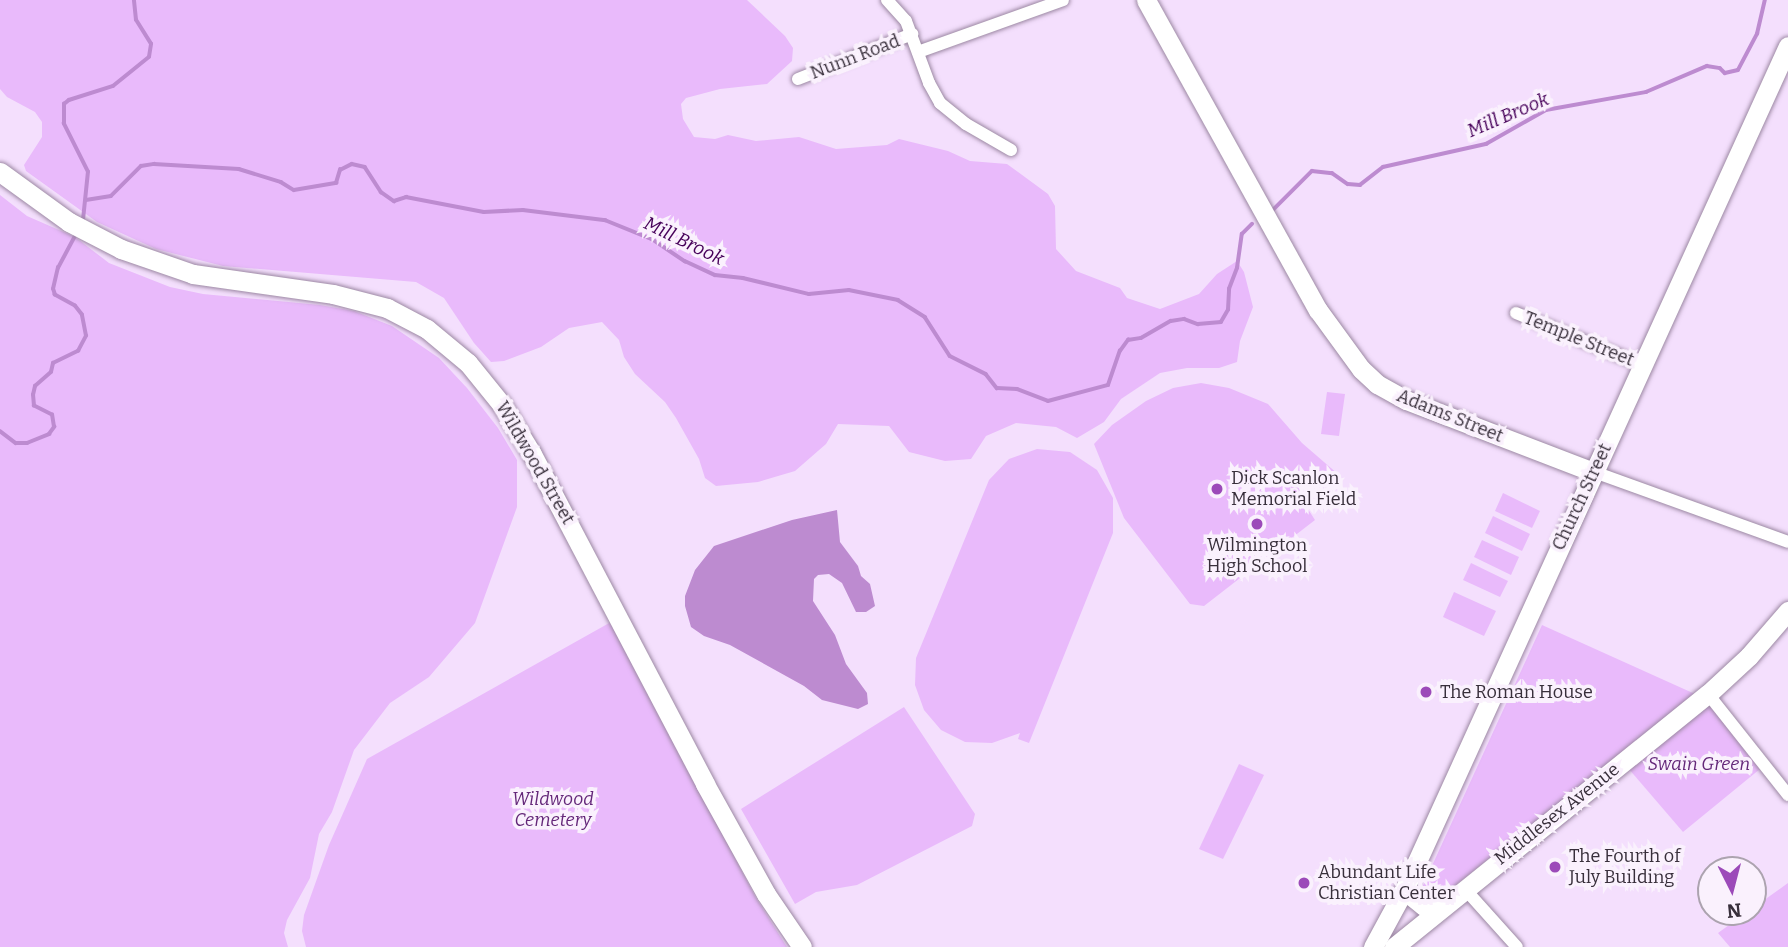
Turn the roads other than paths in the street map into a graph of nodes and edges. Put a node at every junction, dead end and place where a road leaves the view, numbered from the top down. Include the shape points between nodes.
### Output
1 (887, 0) edge
2 (1063, 0) edge
3 (1146, 0) edge
4 (912, 34) junction
5 (1788, 46) edge
6 (918, 52) junction
7 (798, 79) dead end
8 (1011, 150) dead end
9 (0, 172) edge
10 (1516, 313) dead end
11 (1642, 365) junction
12 (1594, 472) junction
13 (1788, 542) edge
14 (1788, 611) edge
15 (1707, 694) junction
16 (1788, 795) edge
17 (1464, 888) junction
18 (1404, 890) junction
19 (1448, 901) junction
20 (802, 947) edge
21 (1373, 947) edge
22 (1394, 947) edge
23 (1517, 947) edge

1 - 4 street via 902,13
2 - 6 street
3 - 12 street, Adams Street via 1311,299 1361,369 1406,400
4 - 6 street
4 - 7 street, Nunn Road
5 - 11 street, Church Street
6 - 8 street via 940,103
9 - 20 street, Wildwood Street via 69,222 152,262 193,274 333,294 387,308 427,330 468,363 502,405 532,454 705,784 766,894
10 - 11 street, Temple Street
11 - 12 street, Church Street
12 - 13 street, Adams Street
12 - 18 street, Church Street
14 - 15 street, Middlesex Avenue via 1749,656
15 - 16 street
15 - 17 street, Middlesex Avenue
17 - 19 street, Middlesex Avenue
17 - 23 street
18 - 19 street via 1424,906
18 - 21 street, Church Street
19 - 22 street, Middlesex Avenue

